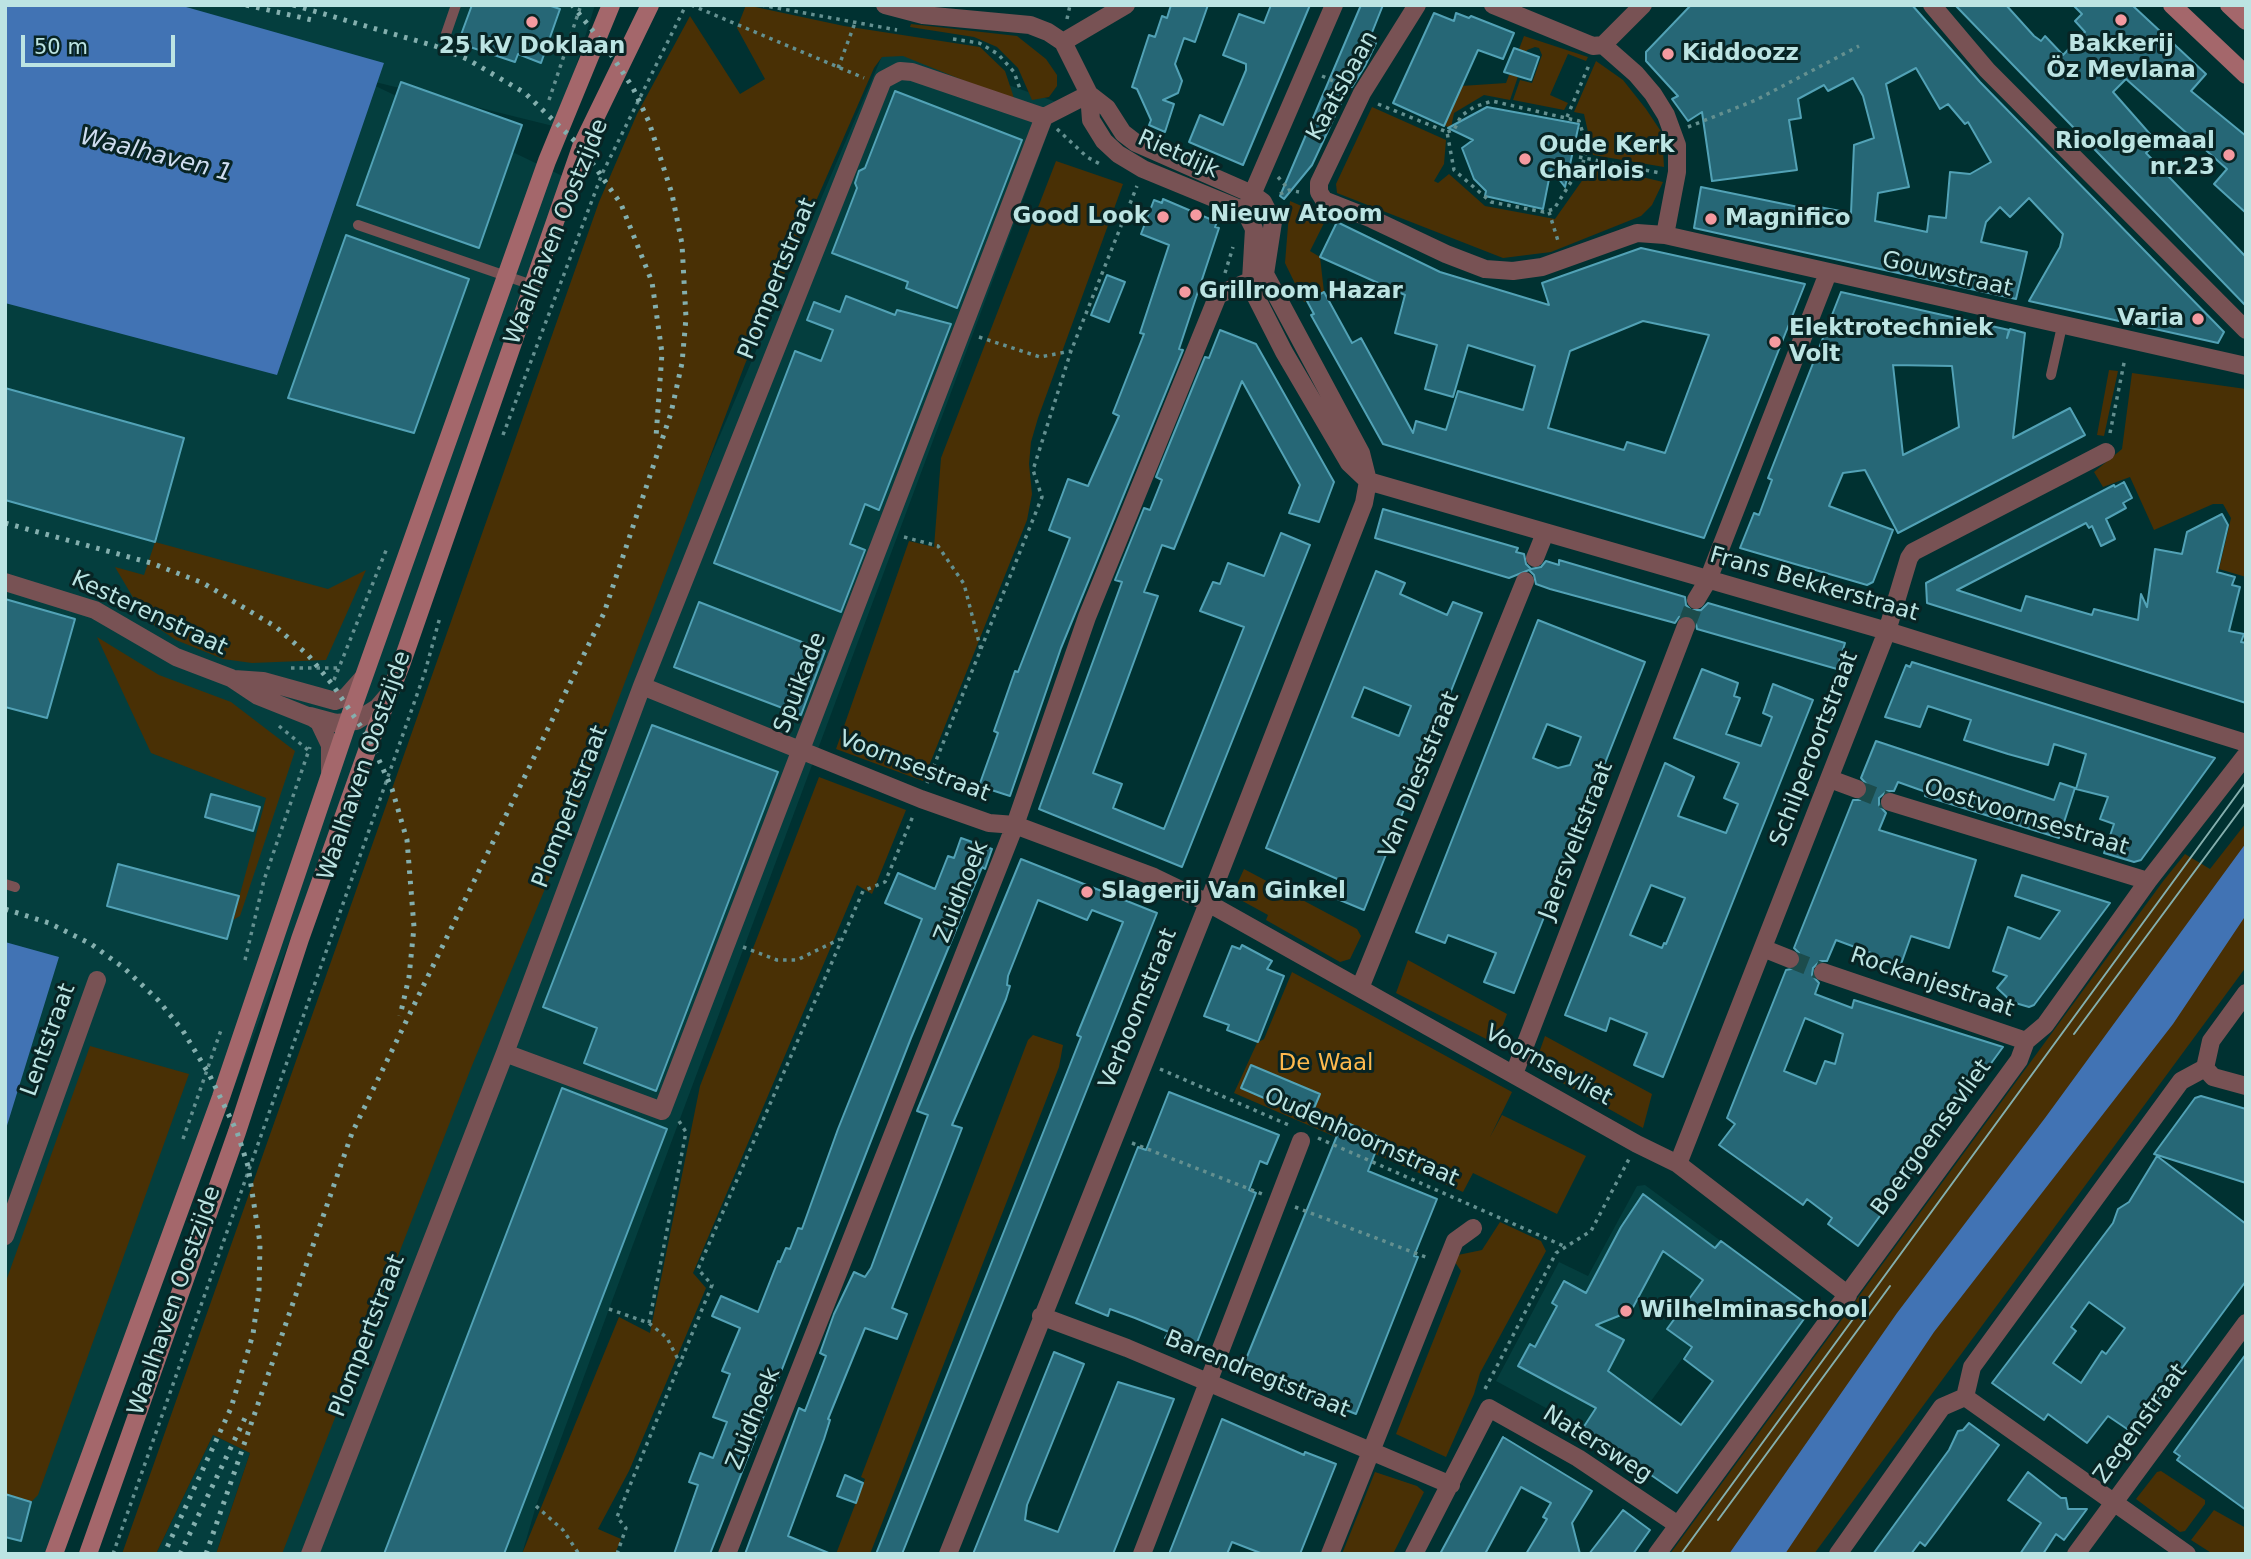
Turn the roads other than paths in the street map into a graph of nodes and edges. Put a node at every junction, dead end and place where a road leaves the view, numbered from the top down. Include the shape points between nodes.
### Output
1 (456, 5) edge
2 (611, 5) edge
3 (650, 5) edge
4 (886, 5) edge
5 (1126, 5) edge
6 (1334, 5) edge
7 (1417, 5) edge
8 (1493, 5) edge
9 (1643, 5) edge
10 (1932, 5) edge
11 (2172, 5) edge
12 (2229, 5) edge
13 (2246, 21) edge
14 (446, 34) dead end
15 (1063, 42) junction
16 (1598, 46) junction
17 (2246, 75) edge
18 (1089, 94) junction
19 (1044, 117) junction
20 (1252, 194) junction
21 (1245, 211) junction
22 (358, 225) dead end
23 (1637, 233) joint
24 (1665, 235) junction
25 (1828, 273) junction
26 (506, 276) junction
27 (1258, 277) junction
28 (535, 286) junction
29 (2062, 326) junction
30 (2246, 330) edge
31 (2246, 366) edge
32 (2051, 375) dead end
33 (2106, 452) road end
34 (1368, 481) junction
35 (1545, 533) junction
36 (1535, 558) dead end
37 (1708, 580) junction
38 (1525, 581) dead end
39 (5, 582) edge
40 (1696, 600) tunnel mouth
41 (1686, 626) tunnel mouth
42 (1887, 631) junction
43 (369, 664) junction
44 (231, 678) junction
45 (394, 686) junction
46 (642, 686) junction
47 (326, 700) junction
48 (306, 715) junction
49 (351, 719) junction
50 (2246, 743) edge
51 (802, 750) junction
52 (2246, 755) edge
53 (360, 773) junction
54 (330, 774) junction
55 (1830, 779) junction
56 (1857, 789) tunnel mouth
57 (1890, 802) tunnel mouth
58 (1015, 825) junction
59 (2148, 881) junction
60 (1208, 903) junction
61 (1765, 949) junction
62 (1790, 959) tunnel mouth
63 (1823, 972) tunnel mouth
64 (97, 980) dead end
65 (1360, 988) junction
66 (2246, 993) edge
67 (2026, 1041) junction
68 (505, 1053) junction
69 (2206, 1069) junction
70 (1514, 1074) junction
71 (2246, 1086) edge
72 (1303, 1135) road end
73 (1678, 1164) junction
74 (1473, 1228) dead end
75 (5, 1236) edge
76 (1848, 1295) junction
77 (1041, 1316) junction
78 (2246, 1323) edge
79 (1209, 1382) junction
80 (1965, 1397) junction
81 (1372, 1450) junction
82 (1451, 1485) junction
83 (2113, 1504) junction
84 (1678, 1525) junction
85 (54, 1554) edge
86 (88, 1554) edge
87 (310, 1554) edge
88 (727, 1554) edge
89 (948, 1554) edge
90 (1142, 1554) edge
91 (1330, 1554) edge
92 (1414, 1554) edge
93 (1657, 1554) edge
94 (1838, 1554) edge
95 (2076, 1554) edge
96 (2187, 1554) edge

1 - 14 lane
2 - 26 main road, Waalhaven Oostzijde
3 - 28 main road, Waalhaven Oostzijde via 589,129
4 - 15 street via 923,15 1030,25
5 - 15 street
6 - 20 street
7 - 23 street, Kaatsbaan via 1355,90 1319,183 1324,200 1485,269 1513,271 1564,259
8 - 16 street
9 - 16 street
10 - 30 street via 1987,70
11 - 17 main road
12 - 13 main road
15 - 18 street, Rietdijk
16 - 24 street via 1645,84 1674,133 1678,162
18 - 19 street
18 - 20 street, Rietdijk via 1136,143
18 - 21 street, Rietdijk via 1091,120 1118,154
19 - 46 street, Plompertstraat via 912,72 900,71 882,82
19 - 51 street, Spuikade
20 - 21 street
20 - 27 street via 1263,202 1273,222
21 - 27 street via 1254,229
22 - 26 lane
23 - 24 street, Gouwstraat
24 - 25 street, Gouwstraat
25 - 29 street, Gouwstraat
25 - 37 street
26 - 28 lane
26 - 43 main road, Waalhaven Oostzijde
27 - 34 street via 1362,453
27 - 58 street, Zuidhoek via 1217,295 1087,617
28 - 45 main road, Waalhaven Oostzijde
29 - 31 street, Gouwstraat
29 - 32 lane
33 - 42 street, Schilperoortstraat via 1913,552
34 - 35 street, Frans Bekkerstraat
34 - 60 street, Verboomstraat via 1364,503
35 - 36 street
35 - 37 street, Frans Bekkerstraat
37 - 40 street
37 - 42 street, Frans Bekkerstraat
38 - 65 street, Van Dieststraat
39 - 44 street, Kesterenstraat via 95,610 176,657
41 - 70 street, Jaersveltstraat
42 - 50 street, Frans Bekkerstraat
42 - 55 street, Schilperoortstraat
43 - 47 street via 352,692 340,700
43 - 49 main road, Waalhaven Oostzijde
44 - 47 street, Kesterenstraat via 262,681
44 - 48 street, Kesterenstraat via 258,696
45 - 49 street via 383,703
45 - 53 main road, Waalhaven Oostzijde
46 - 51 street, Voornsestraat
46 - 68 street, Plompertstraat
47 - 49 street, Kesterenstraat
48 - 49 street, Kesterenstraat via 329,722
48 - 54 street, Kesterenstraat via 318,722 330,745
49 - 53 street via 363,744
49 - 54 main road, Waalhaven Oostzijde
51 - 58 street, Voornsestraat via 920,799 989,823
51 - 68 street, Spuikade via 662,1111
52 - 59 street, Boergoensevliet
53 - 86 main road, Waalhaven Oostzijde
54 - 85 main road, Waalhaven Oostzijde via 221,1097
55 - 56 street
55 - 61 street, Schilperoortstraat
57 - 59 street, Oostvoornsestraat
58 - 60 street, Voornsestraat via 1154,877
58 - 88 street, Zuidhoek
59 - 67 street, Boergoensevliet via 2045,1025
60 - 65 street, Voornsevliet
60 - 77 street, Verboomstraat
61 - 62 street
61 - 73 street, Schilperoortstraat
63 - 67 street, Rockanjestraat
64 - 75 street, Lentstraat
65 - 70 street, Voornsevliet
66 - 69 street via 2211,1041
67 - 76 street, Boergoensevliet via 2019,1060
68 - 87 street, Plompertstraat
69 - 71 street via 2213,1077
69 - 80 street via 2181,1081 1972,1367
70 - 73 street, Voornsevliet
72 - 79 street
73 - 76 street, Voornsevliet
74 - 81 street via 1455,1241
76 - 84 street, Boergoensevliet
77 - 79 street, Barendregtstraat
77 - 89 street, Verboomstraat
78 - 83 street, Zegenstraat
79 - 81 street, Barendregtstraat
79 - 90 street
80 - 83 street
80 - 94 street via 1942,1407
81 - 82 street, Barendregtstraat
81 - 91 street
82 - 84 street, Natersweg via 1489,1408 1578,1458
82 - 92 street
83 - 95 street, Zegenstraat
83 - 96 street
84 - 93 street, Boergoensevliet

